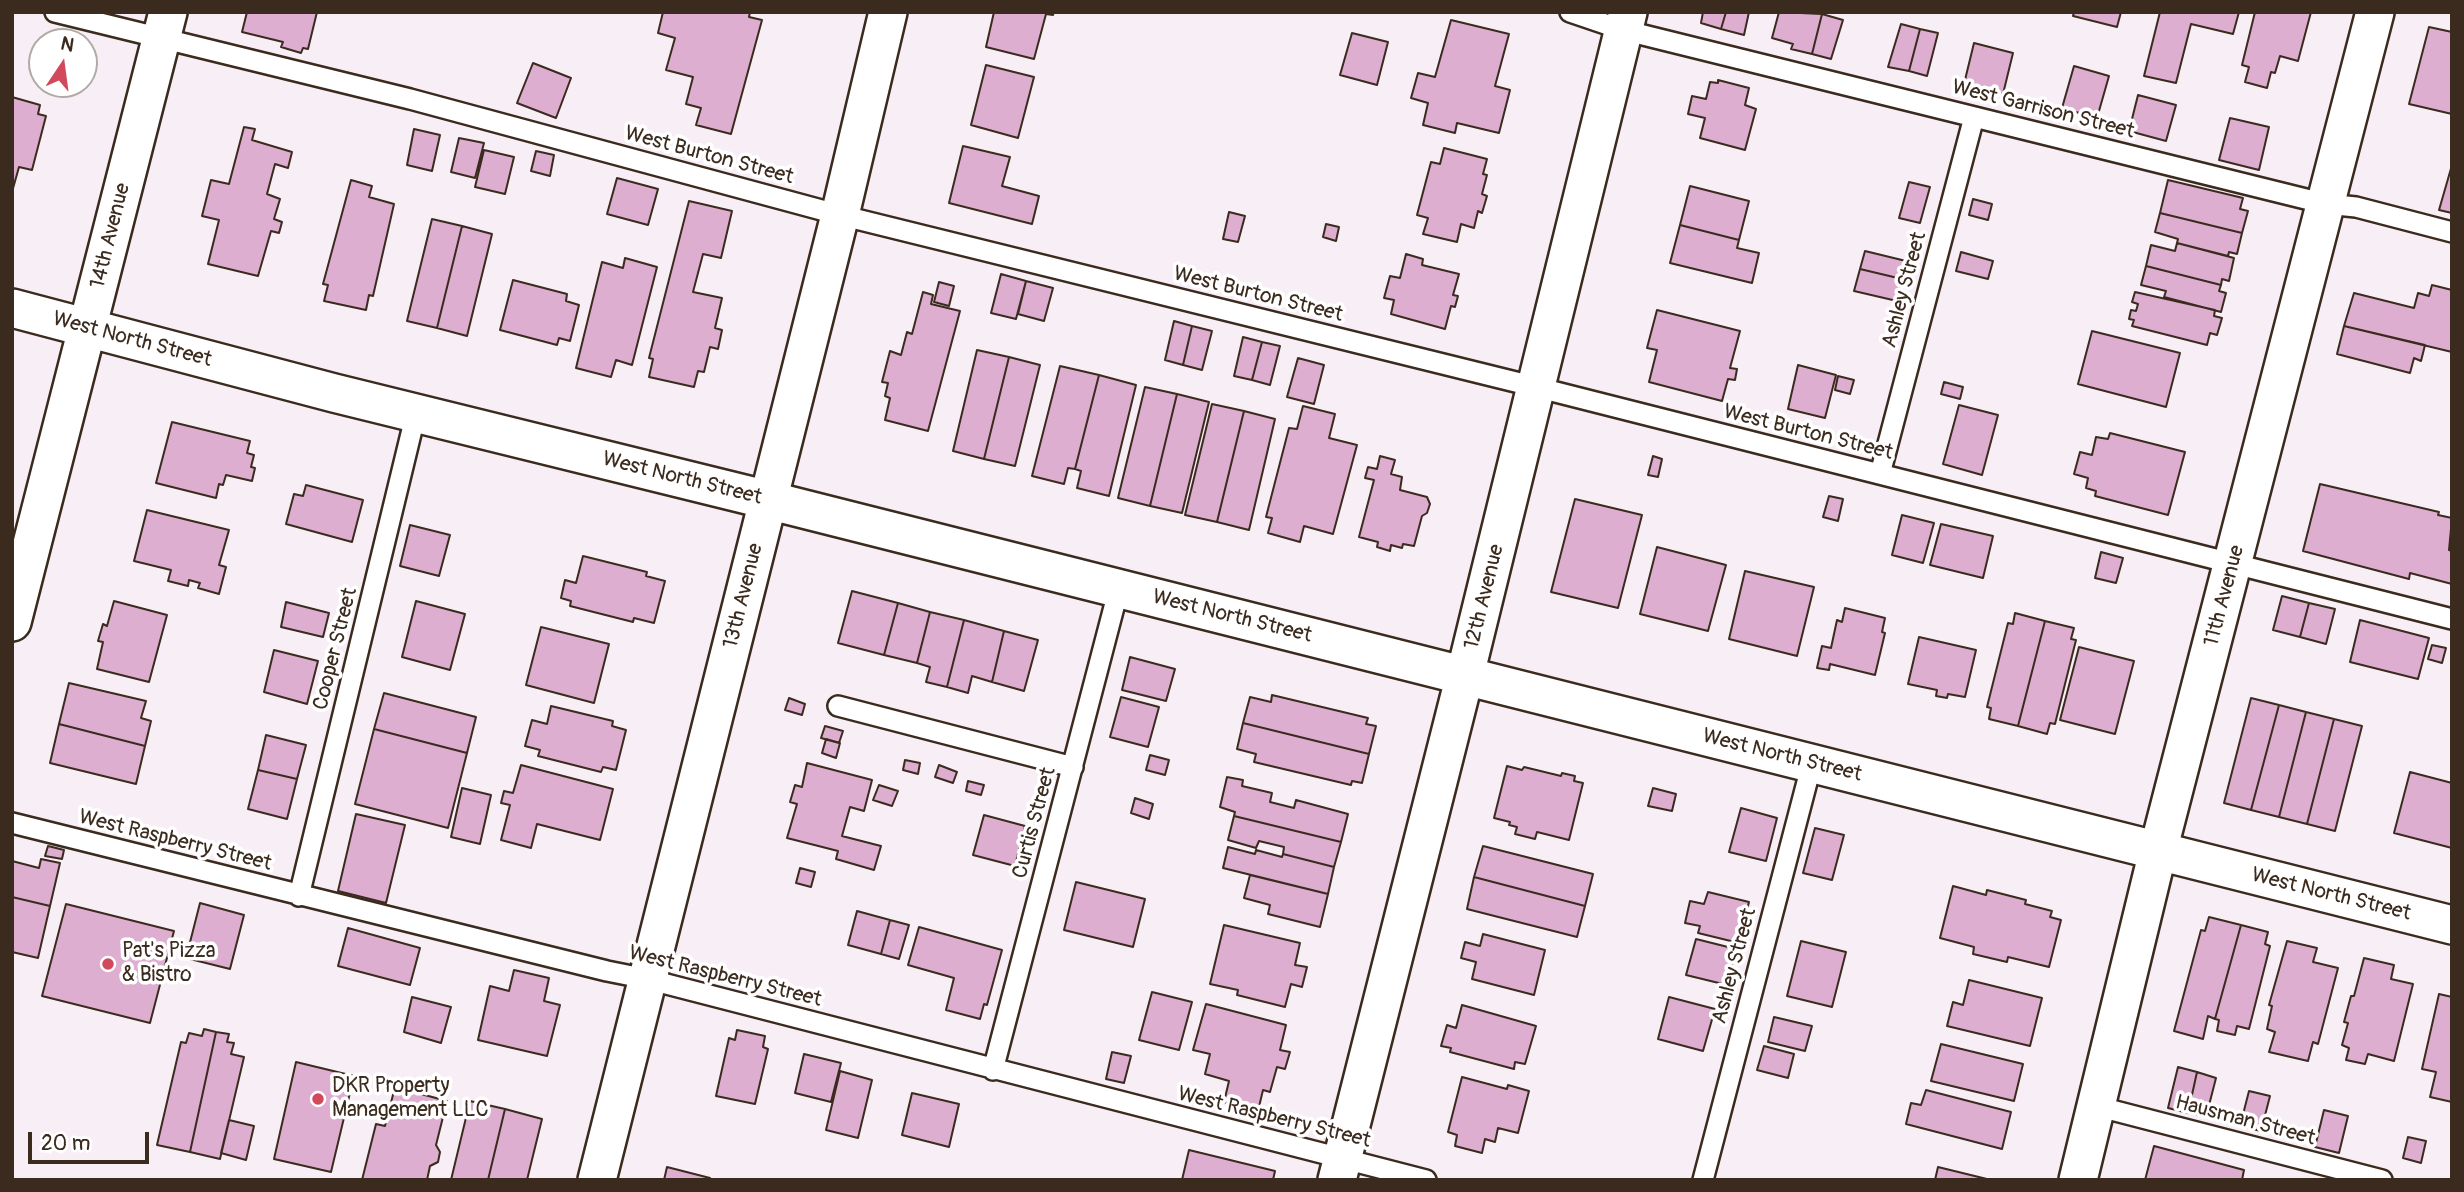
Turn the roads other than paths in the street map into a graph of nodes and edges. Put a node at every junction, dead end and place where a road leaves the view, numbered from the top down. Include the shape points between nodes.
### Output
1 (55, 12) edge
2 (888, 12) edge
3 (1570, 12) edge
4 (2375, 12) edge
5 (1625, 21) edge
6 (164, 26) edge
7 (1974, 117) junction
8 (2326, 204) junction
9 (840, 215) junction
10 (2452, 232) edge
11 (12, 309) edge
12 (87, 328) junction
13 (1536, 387) junction
14 (416, 413) junction
15 (1880, 474) junction
16 (768, 500) junction
17 (2233, 564) junction
18 (1119, 589) junction
19 (2452, 619) edge
20 (12, 622) edge
21 (1465, 675) junction
22 (838, 706) dead end
23 (1812, 764) junction
24 (1073, 767) junction
25 (12, 823) edge
26 (2158, 851) junction
27 (299, 896) junction
28 (2452, 925) edge
29 (647, 979) junction
30 (993, 1070) junction
31 (2096, 1106) junction
32 (1340, 1170) edge
33 (597, 1180) edge
34 (1426, 1180) edge
35 (1703, 1180) edge
36 (2078, 1180) edge
37 (2382, 1180) edge

1 - 6 lane, West Burton Street
2 - 9 street, 13th Avenue
3 - 5 lane, West Garrison Street
4 - 8 street, 11th Avenue
5 - 7 lane, West Garrison Street
5 - 13 street, 12th Avenue
6 - 9 lane, West Burton Street via 410,99
6 - 12 street, 14th Avenue
7 - 8 lane, West Garrison Street
7 - 15 lane, Ashley Street
8 - 10 lane, West Garrison Street via 2356,207
8 - 17 street, 11th Avenue
9 - 13 lane, West Burton Street
9 - 16 street, 13th Avenue
11 - 12 street, West North Street
12 - 14 street, West North Street
12 - 20 street, 14th Avenue
13 - 15 lane, West Burton Street
13 - 21 street, 12th Avenue
14 - 16 street, West North Street
14 - 27 lane, Cooper Street
15 - 17 lane, West Burton Street
16 - 18 street, West North Street
16 - 29 street, 13th Avenue
17 - 19 lane, West Burton Street
17 - 26 street, 11th Avenue
18 - 21 street, West North Street
18 - 24 lane, Curtis Street
21 - 23 street, West North Street
21 - 32 street, 12th Avenue
22 - 24 lane
23 - 26 street, West North Street
23 - 35 lane, Ashley Street
24 - 30 lane, Curtis Street
25 - 27 lane, West Raspberry Street
26 - 28 street, West North Street
26 - 31 street, 11th Avenue
27 - 29 lane, West Raspberry Street
29 - 30 lane, West Raspberry Street
29 - 33 street, 13th Avenue
30 - 32 lane, West Raspberry Street
31 - 36 street, 11th Avenue
31 - 37 lane, Hausman Street
32 - 34 lane, West Raspberry Street

